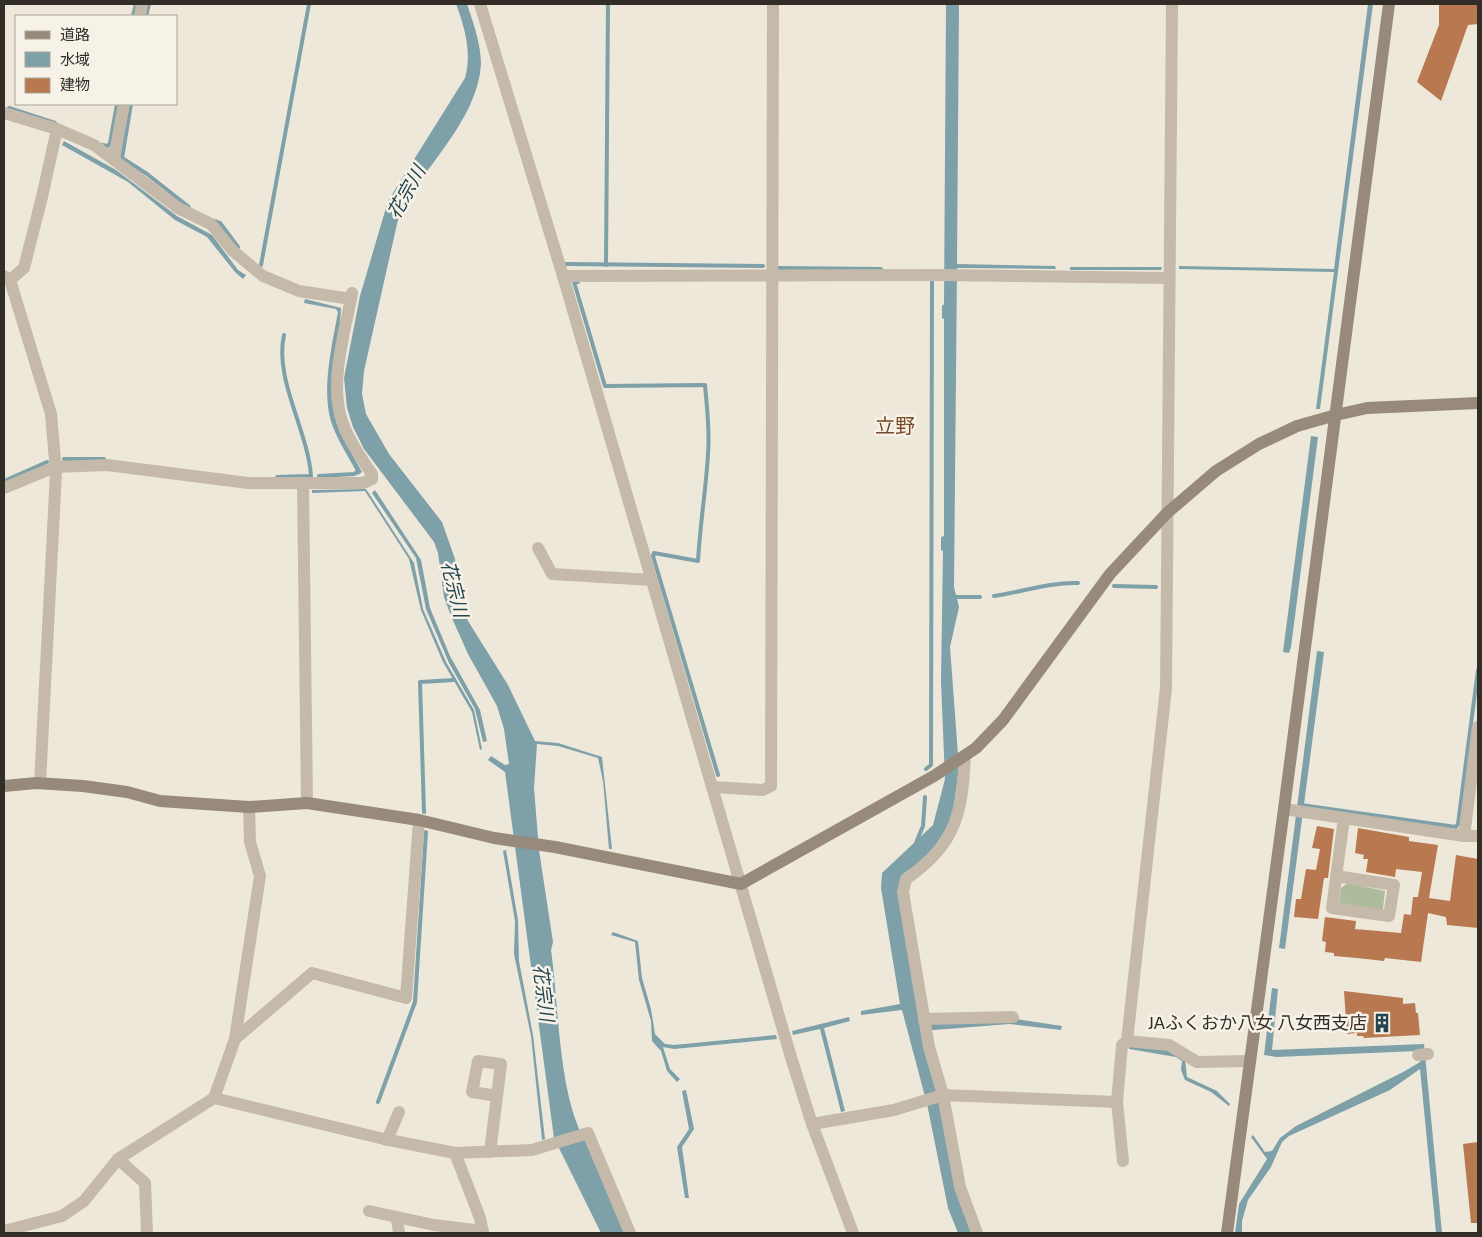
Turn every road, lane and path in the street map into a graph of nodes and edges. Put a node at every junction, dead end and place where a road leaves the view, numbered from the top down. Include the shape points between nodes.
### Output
1 (480, 4) edge
2 (773, 4) edge
3 (1172, 4) edge
4 (1388, 4) edge
5 (124, 105) edge
6 (4, 113) edge
7 (57, 128) junction
8 (114, 158) junction
9 (772, 275) junction
10 (564, 276) junction
11 (7, 278) edge
12 (1169, 278) junction
13 (1478, 403) edge
14 (1336, 415) junction
15 (55, 467) junction
16 (303, 484) junction
17 (4, 488) edge
18 (1167, 513) junction
19 (538, 548) dead end
20 (652, 580) junction
21 (1478, 727) edge
22 (965, 756) junction
23 (40, 783) junction
24 (4, 786) edge
25 (712, 787) junction
26 (307, 803) junction
27 (249, 807) junction
28 (1284, 809) junction
29 (1344, 818) junction
30 (419, 820) junction
31 (1464, 836) junction
32 (1478, 836) edge
33 (1336, 876) junction
34 (741, 884) junction
35 (1013, 1017) dead end
36 (924, 1019) junction
37 (235, 1039) junction
38 (1127, 1041) junction
39 (1250, 1061) junction
40 (943, 1095) junction
41 (496, 1096) dead end
42 (214, 1098) junction
43 (1117, 1102) junction
44 (399, 1112) dead end
45 (812, 1124) junction
46 (386, 1140) junction
47 (490, 1152) junction
48 (455, 1153) junction
49 (118, 1160) junction
50 (1123, 1160) dead end
51 (369, 1211) dead end
52 (397, 1219) junction
53 (440, 1229) edge
54 (4, 1231) edge
55 (483, 1232) edge
56 (147, 1233) edge
57 (399, 1233) edge
58 (630, 1233) edge
59 (853, 1233) edge
60 (977, 1233) edge
61 (1227, 1233) edge

1 - 10 street
2 - 9 street
3 - 12 street
4 - 14 street
5 - 8 street
6 - 7 street
7 - 8 street
7 - 11 street via 24,268
8 - 16 street via 178,208 211,224 233,251 263,276 299,291 351,296 338,374 339,403 343,422 372,479 363,483
9 - 10 street
9 - 12 street
9 - 25 street via 771,786 763,790
10 - 20 street
11 - 15 street via 51,414
12 - 18 street
13 - 14 street via 1368,408
14 - 18 street via 1298,426 1259,444 1216,471
14 - 28 street
15 - 16 street via 107,465 248,483
15 - 17 street
15 - 23 street
16 - 26 street
18 - 22 street via 1110,574 1003,720
18 - 38 street via 1166,688
19 - 20 street via 552,574
20 - 25 street
21 - 31 street
22 - 34 street
22 - 36 street via 958,820 927,865 906,879 903,892
23 - 24 street
23 - 27 street via 127,792 160,801
25 - 34 street
26 - 27 street
26 - 30 street
27 - 37 street via 250,842 260,876
28 - 29 street
28 - 39 street
29 - 31 street
29 - 33 street
30 - 34 street via 494,838
30 - 37 street via 406,998 312,973
31 - 32 street
33 - 33 street via 1332,908 1388,916 1394,885
34 - 45 street
35 - 36 street
36 - 40 street
37 - 42 street
38 - 39 street via 1169,1045 1197,1062
38 - 43 street via 1122,1045 1119,1056
39 - 61 street
40 - 43 street
40 - 45 street via 894,1110
40 - 60 street via 960,1187
41 - 47 street
42 - 46 street
42 - 49 street
43 - 50 street
44 - 46 street
45 - 59 street
46 - 48 street
47 - 48 street
47 - 58 street via 532,1150 588,1133
48 - 55 street
49 - 54 street via 84,1201 62,1216
49 - 56 street via 144,1183
51 - 52 street
52 - 53 street
52 - 57 street
53 - 55 street

